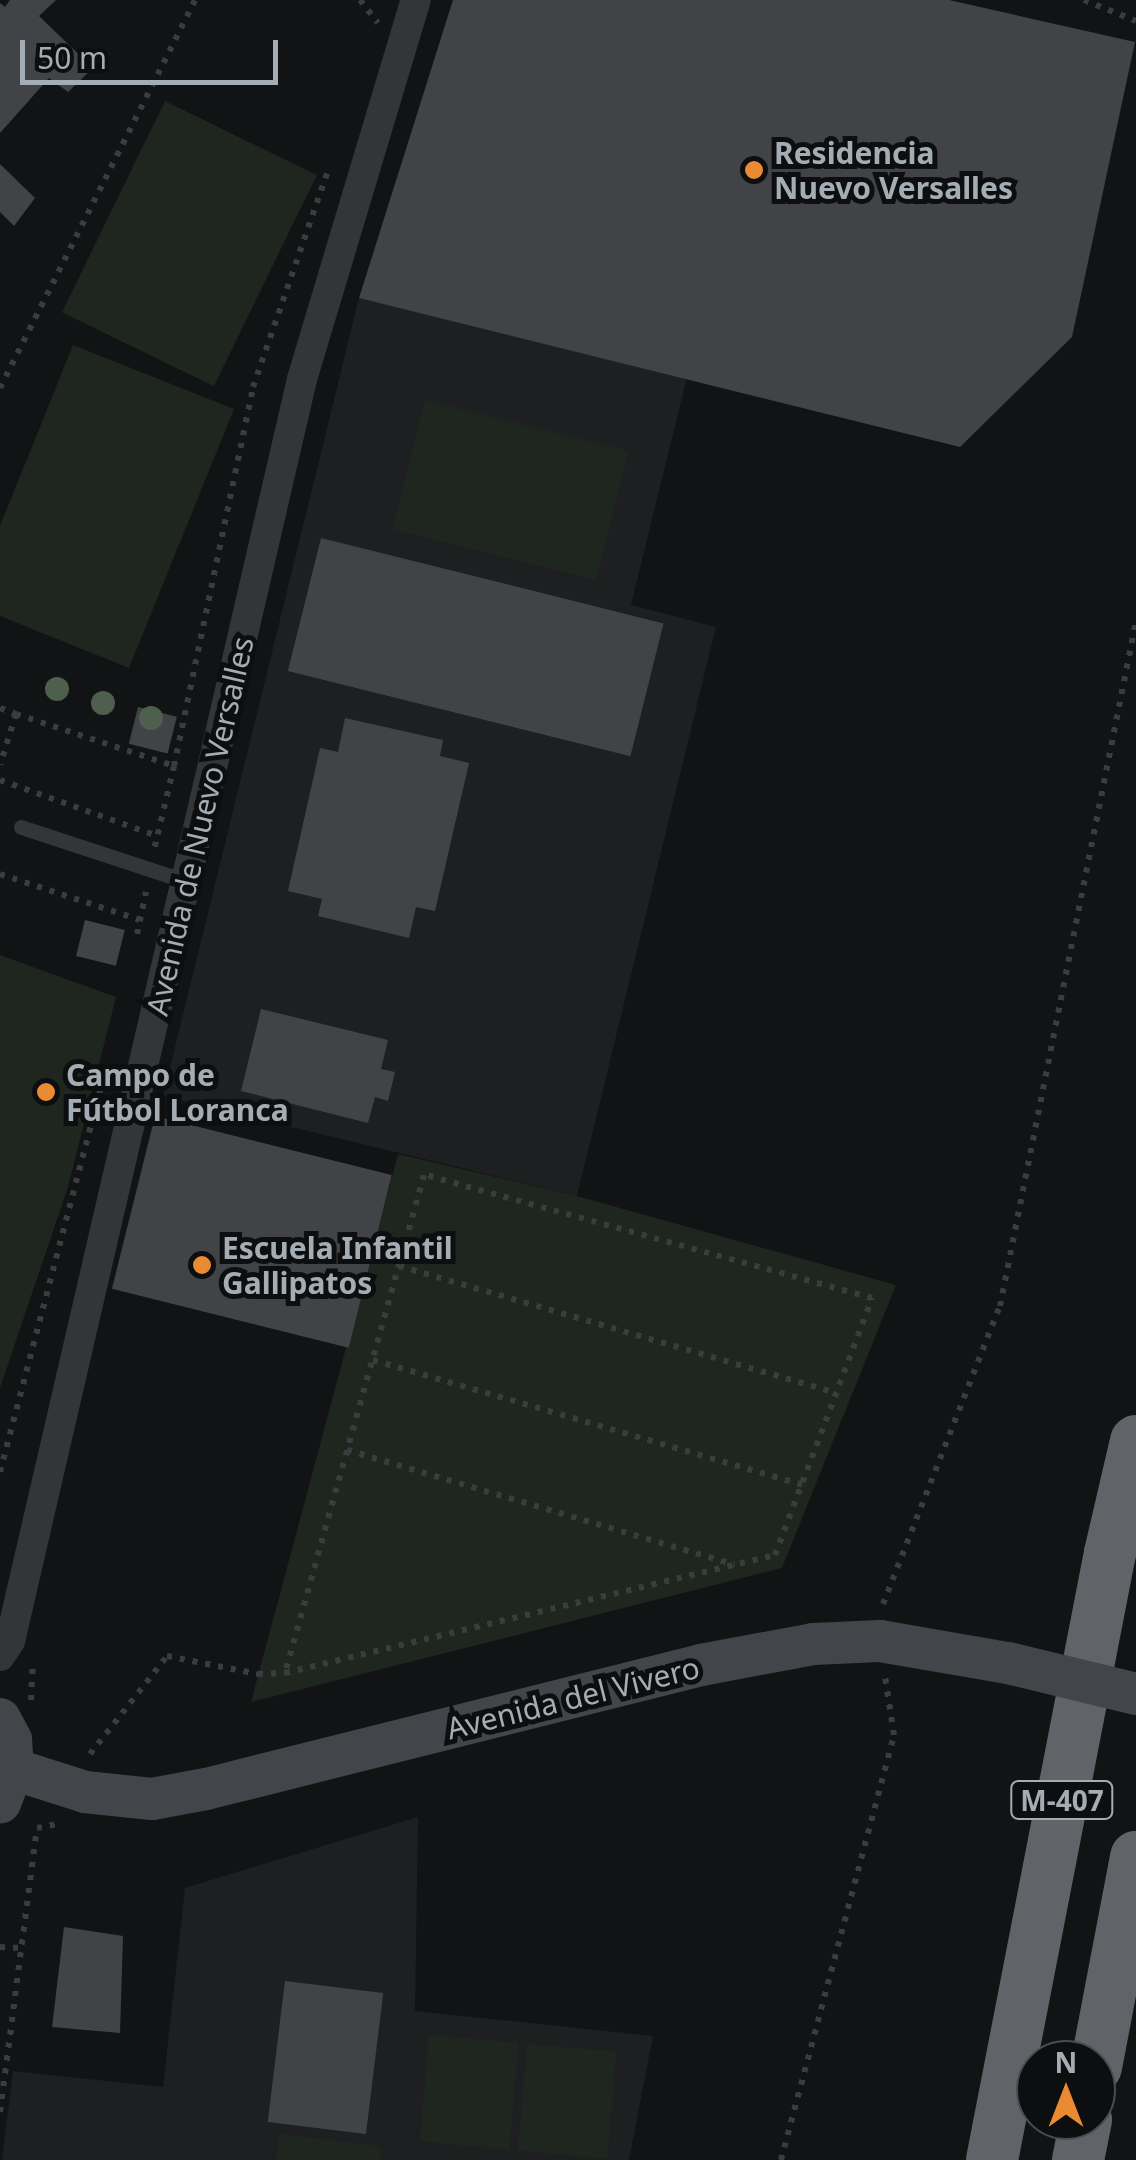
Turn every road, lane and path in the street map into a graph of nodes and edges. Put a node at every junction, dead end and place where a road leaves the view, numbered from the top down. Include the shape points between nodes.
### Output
1 (195, 0) edge
2 (416, 0) edge
3 (1084, 0) edge
4 (1136, 21) edge
5 (0, 388) edge
6 (1136, 620) edge
7 (0, 708) edge
8 (16, 714) junction
9 (0, 765) edge
10 (0, 780) edge
11 (21, 827) dead end
12 (157, 836) junction
13 (150, 870) junction
14 (0, 874) edge
15 (188, 882) junction
16 (140, 920) junction
17 (136, 939) dead end
18 (109, 1055) dead end
19 (398, 1266) junction
20 (373, 1360) junction
21 (836, 1393) junction
22 (1136, 1441) edge
23 (347, 1450) junction
24 (0, 1472) edge
25 (802, 1484) junction
26 (735, 1565) junction
27 (880, 1641) junction
28 (0, 1656) edge
29 (34, 1656) dead end
30 (285, 1672) junction
31 (1136, 1694) edge
32 (17, 1716) edge
33 (92, 1779) junction
34 (7, 1786) edge
35 (1136, 1857) edge
36 (0, 1946) edge
37 (21, 1948) junction
38 (1101, 2040) edge
39 (0, 2112) edge
40 (781, 2160) edge
41 (992, 2160) edge

1 - 5 path
2 - 15 street, Avenida de Nuevo Versalles via 302,379
3 - 4 path
6 - 27 path via 1000,1306 884,1594
7 - 8 path
8 - 9 path
8 - 12 path via 174,766
10 - 12 path
11 - 13 lane
12 - 13 path
13 - 15 lane
13 - 16 path
14 - 16 path
15 - 28 street, Avenida de Nuevo Versalles via 10,1641
16 - 17 path
18 - 24 path
19 - 20 path
19 - 21 path
19 - 21 path via 424,1175 872,1298
20 - 23 path
20 - 25 path
21 - 25 path
22 - 41 highway, M-407
23 - 26 path
23 - 30 path
25 - 26 path via 775,1555
26 - 30 path
27 - 31 main road, Avenida del Vivero, bridge
27 - 33 main road, Avenida del Vivero via 813,1644 701,1665 206,1789 152,1798
27 - 40 path via 894,1735
29 - 32 path via 30,1700
30 - 33 path via 258,1674 167,1656 82,1764
32 - 34 main road
33 - 34 main road, Avenida del Vivero
33 - 37 path via 75,1820 37,1828
35 - 38 highway, M-407
36 - 37 path
37 - 39 path

